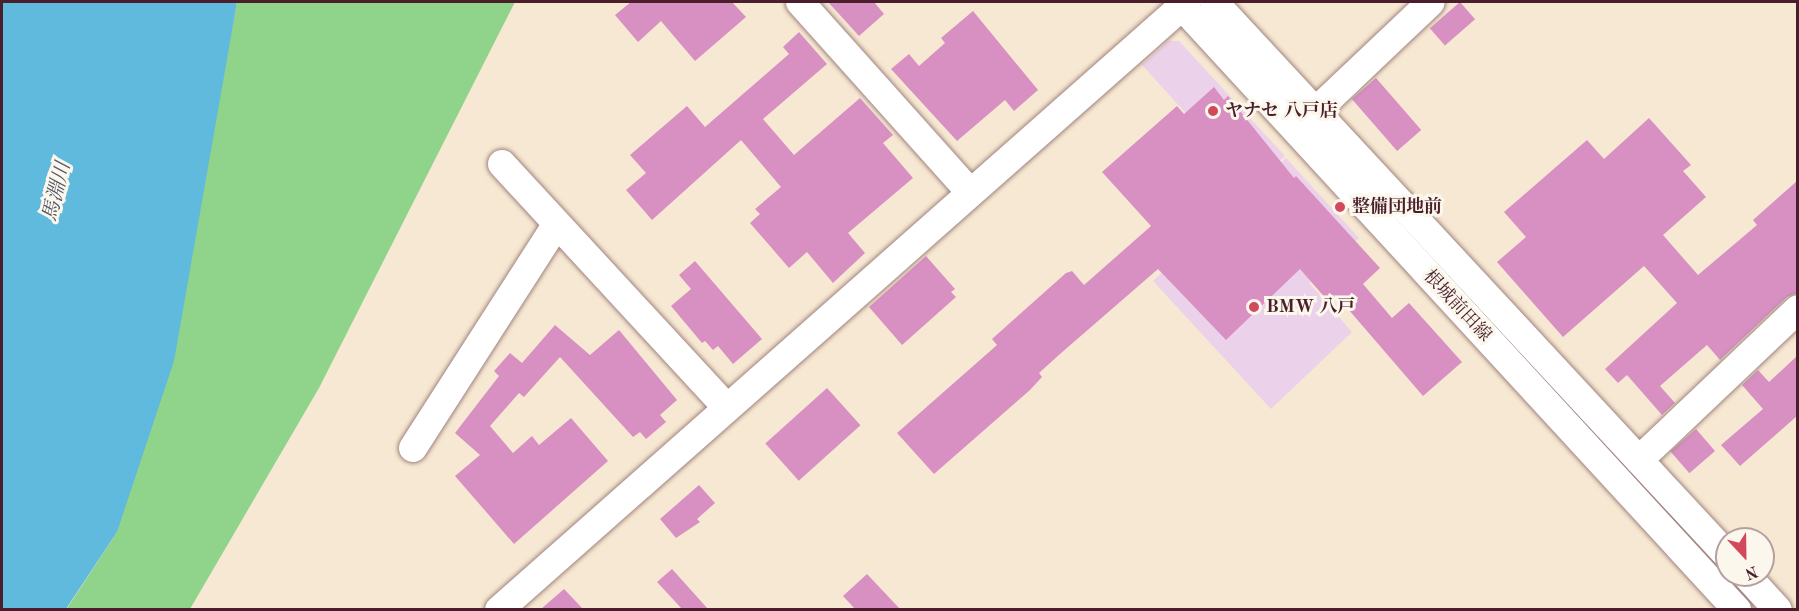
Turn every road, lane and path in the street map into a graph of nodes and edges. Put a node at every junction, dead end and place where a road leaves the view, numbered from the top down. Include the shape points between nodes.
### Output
1 (800, 2) edge
2 (1214, 2) edge
3 (1431, 2) edge
4 (1182, 3) edge
5 (1316, 111) junction
6 (502, 164) dead end
7 (969, 191) junction
8 (557, 224) junction
9 (1797, 309) edge
10 (726, 407) junction
11 (413, 448) dead end
12 (1639, 460) junction
13 (1715, 542) edge
14 (1757, 587) edge
15 (499, 609) edge
16 (1737, 609) edge
17 (1778, 609) edge

1 - 7 street
2 - 5 street, 根城前田線
3 - 5 street
4 - 7 street
4 - 16 street, 根城前田線
5 - 12 street, 根城前田線
6 - 8 street
7 - 10 street
8 - 10 street
8 - 11 street
9 - 12 street
10 - 15 street
12 - 13 street, 根城前田線
14 - 17 street

